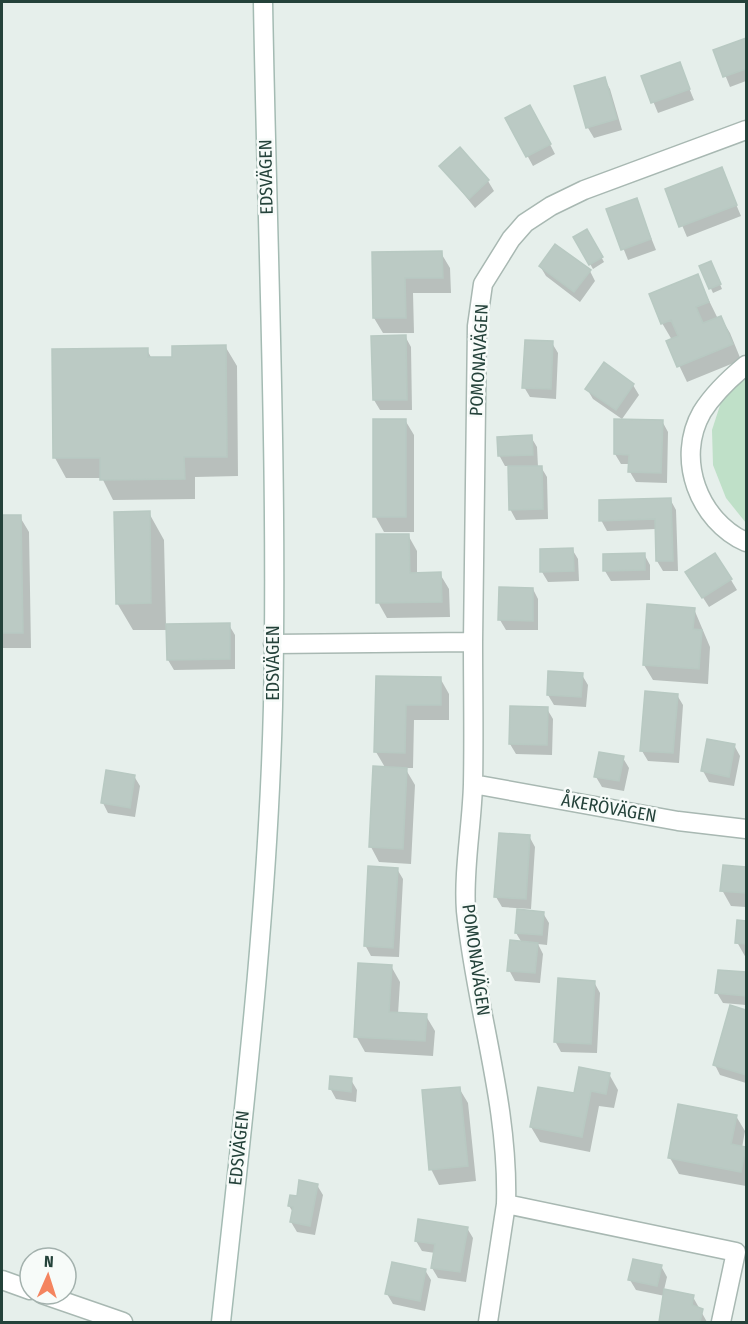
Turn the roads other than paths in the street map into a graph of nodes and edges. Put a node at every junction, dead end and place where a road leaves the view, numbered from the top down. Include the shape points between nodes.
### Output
1 (263, 2) edge
2 (747, 130) edge
3 (747, 365) edge
4 (747, 542) edge
5 (472, 642) junction
6 (273, 644) junction
7 (473, 784) junction
8 (747, 829) edge
9 (506, 1204) junction
10 (2, 1280) edge
11 (18, 1286) edge
12 (76, 1306) edge
13 (123, 1323) edge
14 (221, 1323) edge
15 (488, 1323) edge
16 (722, 1323) edge

1 - 6 street, EDSVÄGEN
2 - 5 street, POMONAVÄGEN via 551,206 525,223 511,239 483,285 477,326
3 - 4 street via 721,385 701,414 691,445 692,477 707,512 728,533
5 - 6 street
5 - 7 street, POMONAVÄGEN
6 - 14 street, EDSVÄGEN via 268,818 243,1121
7 - 8 street, ÅKERÖVÄGEN via 678,821
7 - 9 street, POMONAVÄGEN via 466,909 497,1079 507,1172
9 - 15 street, POMONAVÄGEN
9 - 16 street via 736,1252
10 - 11 street
12 - 13 street

